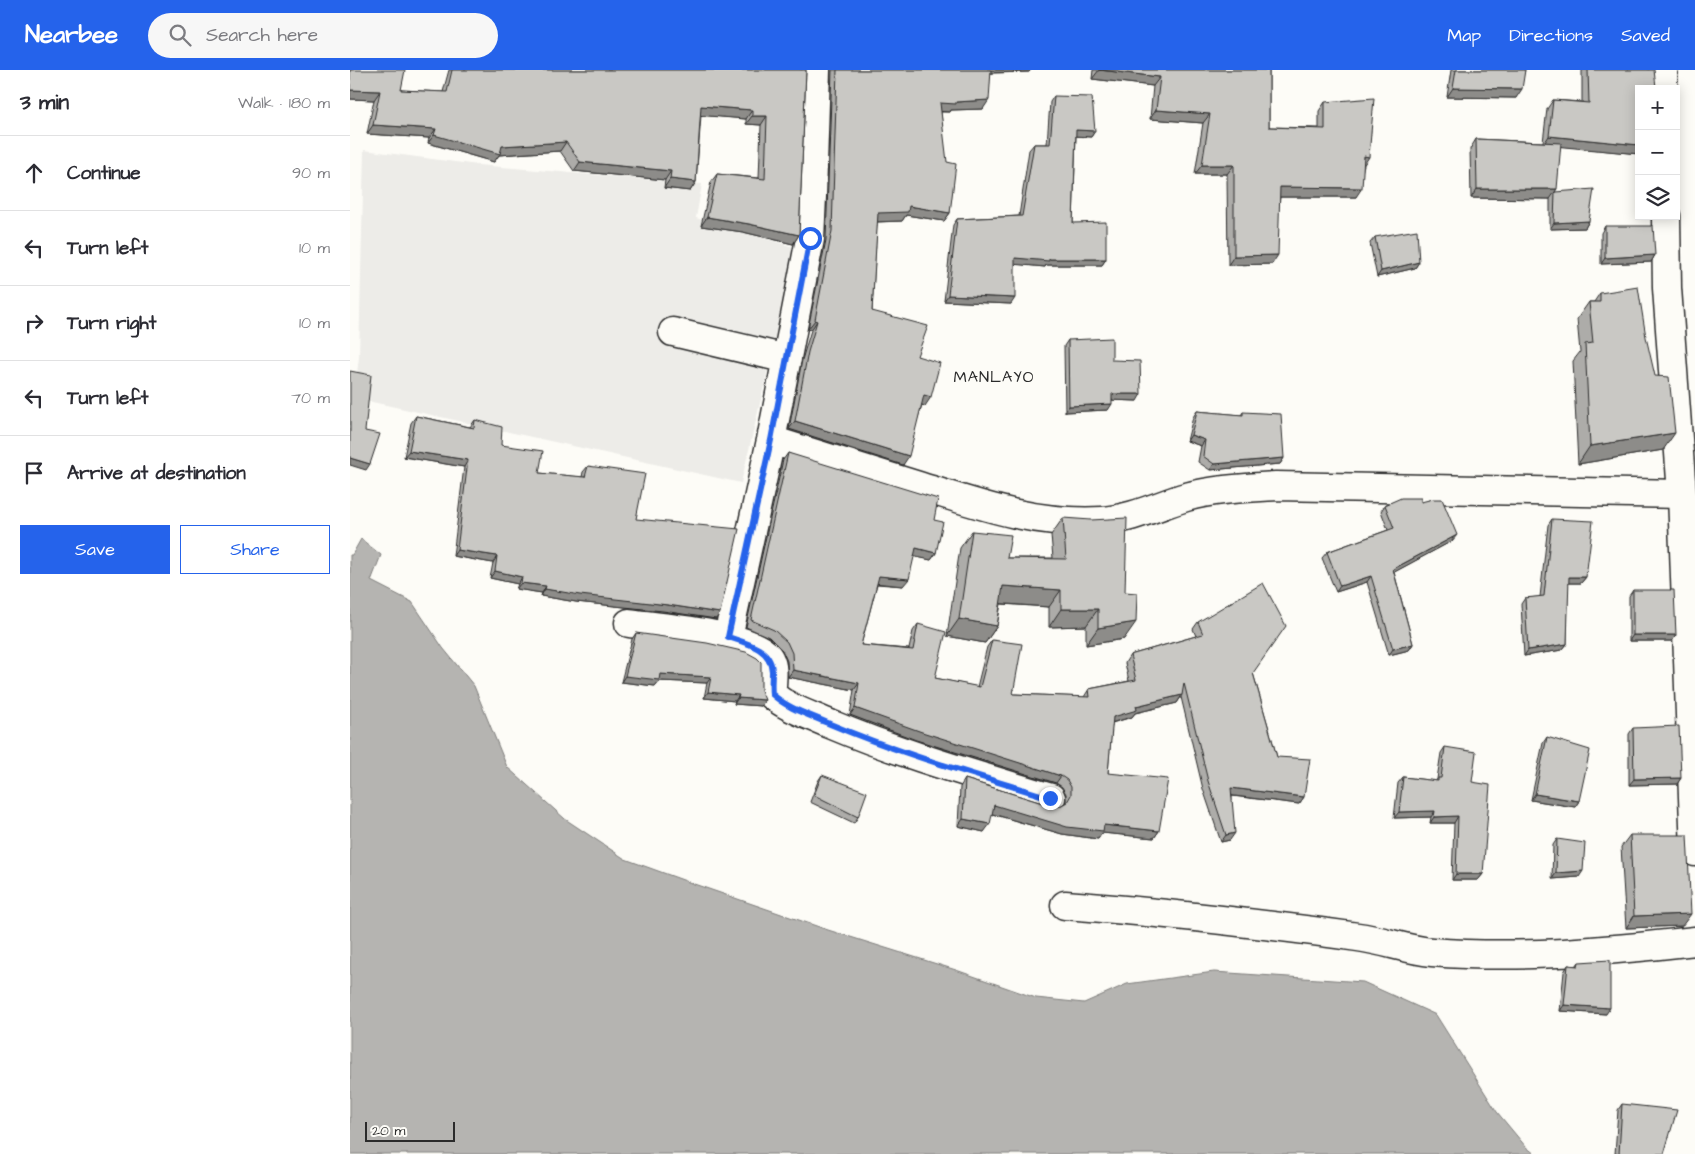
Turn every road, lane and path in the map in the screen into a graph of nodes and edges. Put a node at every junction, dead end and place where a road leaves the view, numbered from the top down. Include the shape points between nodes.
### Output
1 (816, 70) edge
2 (1663, 70) edge
3 (1663, 85) edge
4 (1666, 220) edge
5 (673, 332) dead end
6 (787, 359) junction
7 (771, 440) junction
8 (1682, 494) junction
9 (629, 623) dead end
10 (728, 637) junction
11 (1050, 798) dead end
12 (1695, 852) edge
13 (1066, 905) dead end
14 (1695, 941) edge

1 - 6 street via 810,238
2 - 3 street
4 - 8 street
5 - 6 street
6 - 7 street
7 - 8 street via 985,507 1031,518 1068,522 1106,521 1186,497 1221,490 1276,486
7 - 10 street
8 - 12 street
9 - 10 street
10 - 11 street via 765,653 770,661 772,694 790,706 859,736
13 - 14 street via 1175,914 1356,936 1429,952 1491,956 1575,953

